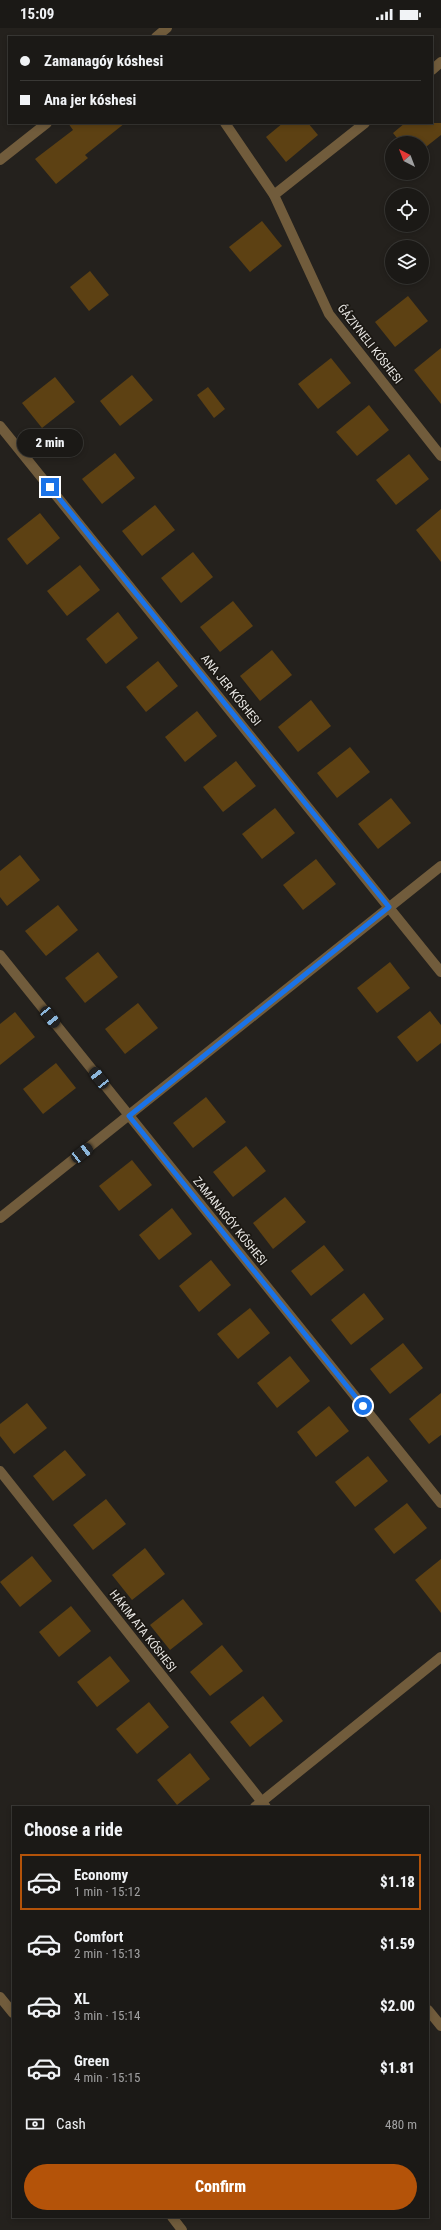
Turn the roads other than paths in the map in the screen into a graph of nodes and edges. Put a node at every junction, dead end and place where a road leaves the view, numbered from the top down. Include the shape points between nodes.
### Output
1 (167, 28) edge
2 (157, 34) edge
3 (441, 62) edge
4 (433, 69) edge
5 (46, 124) edge
6 (226, 124) edge
7 (364, 124) edge
8 (0, 160) edge
9 (274, 195) junction
10 (0, 426) edge
11 (441, 456) edge
12 (441, 866) edge
13 (389, 907) junction
14 (0, 955) edge
15 (441, 972) edge
16 (129, 1116) junction
17 (0, 1218) edge
18 (0, 1471) edge
19 (441, 1503) edge
20 (441, 1657) edge
21 (261, 1805) edge
22 (0, 1997) edge
23 (8, 2009) edge
24 (429, 2011) edge
25 (440, 2023) edge
26 (173, 2218) edge
27 (182, 2230) edge

1 - 2 street
3 - 4 street
5 - 8 street
6 - 9 street, ǴÁZIYNELI KÓSHESI
7 - 9 street
9 - 11 street, ǴÁZIYNELI KÓSHESI via 329,314
10 - 13 street, ANA JER KÓSHESI
12 - 13 street
13 - 15 street, ANA JER KÓSHESI
13 - 16 street
14 - 16 street, ZAMANAGÓY KÓSHESI
16 - 17 street
16 - 19 street, ZAMANAGÓY KÓSHESI
18 - 21 street, HÁKIM ATA KÓSHESI
20 - 21 street
22 - 23 street
24 - 25 street
26 - 27 street

